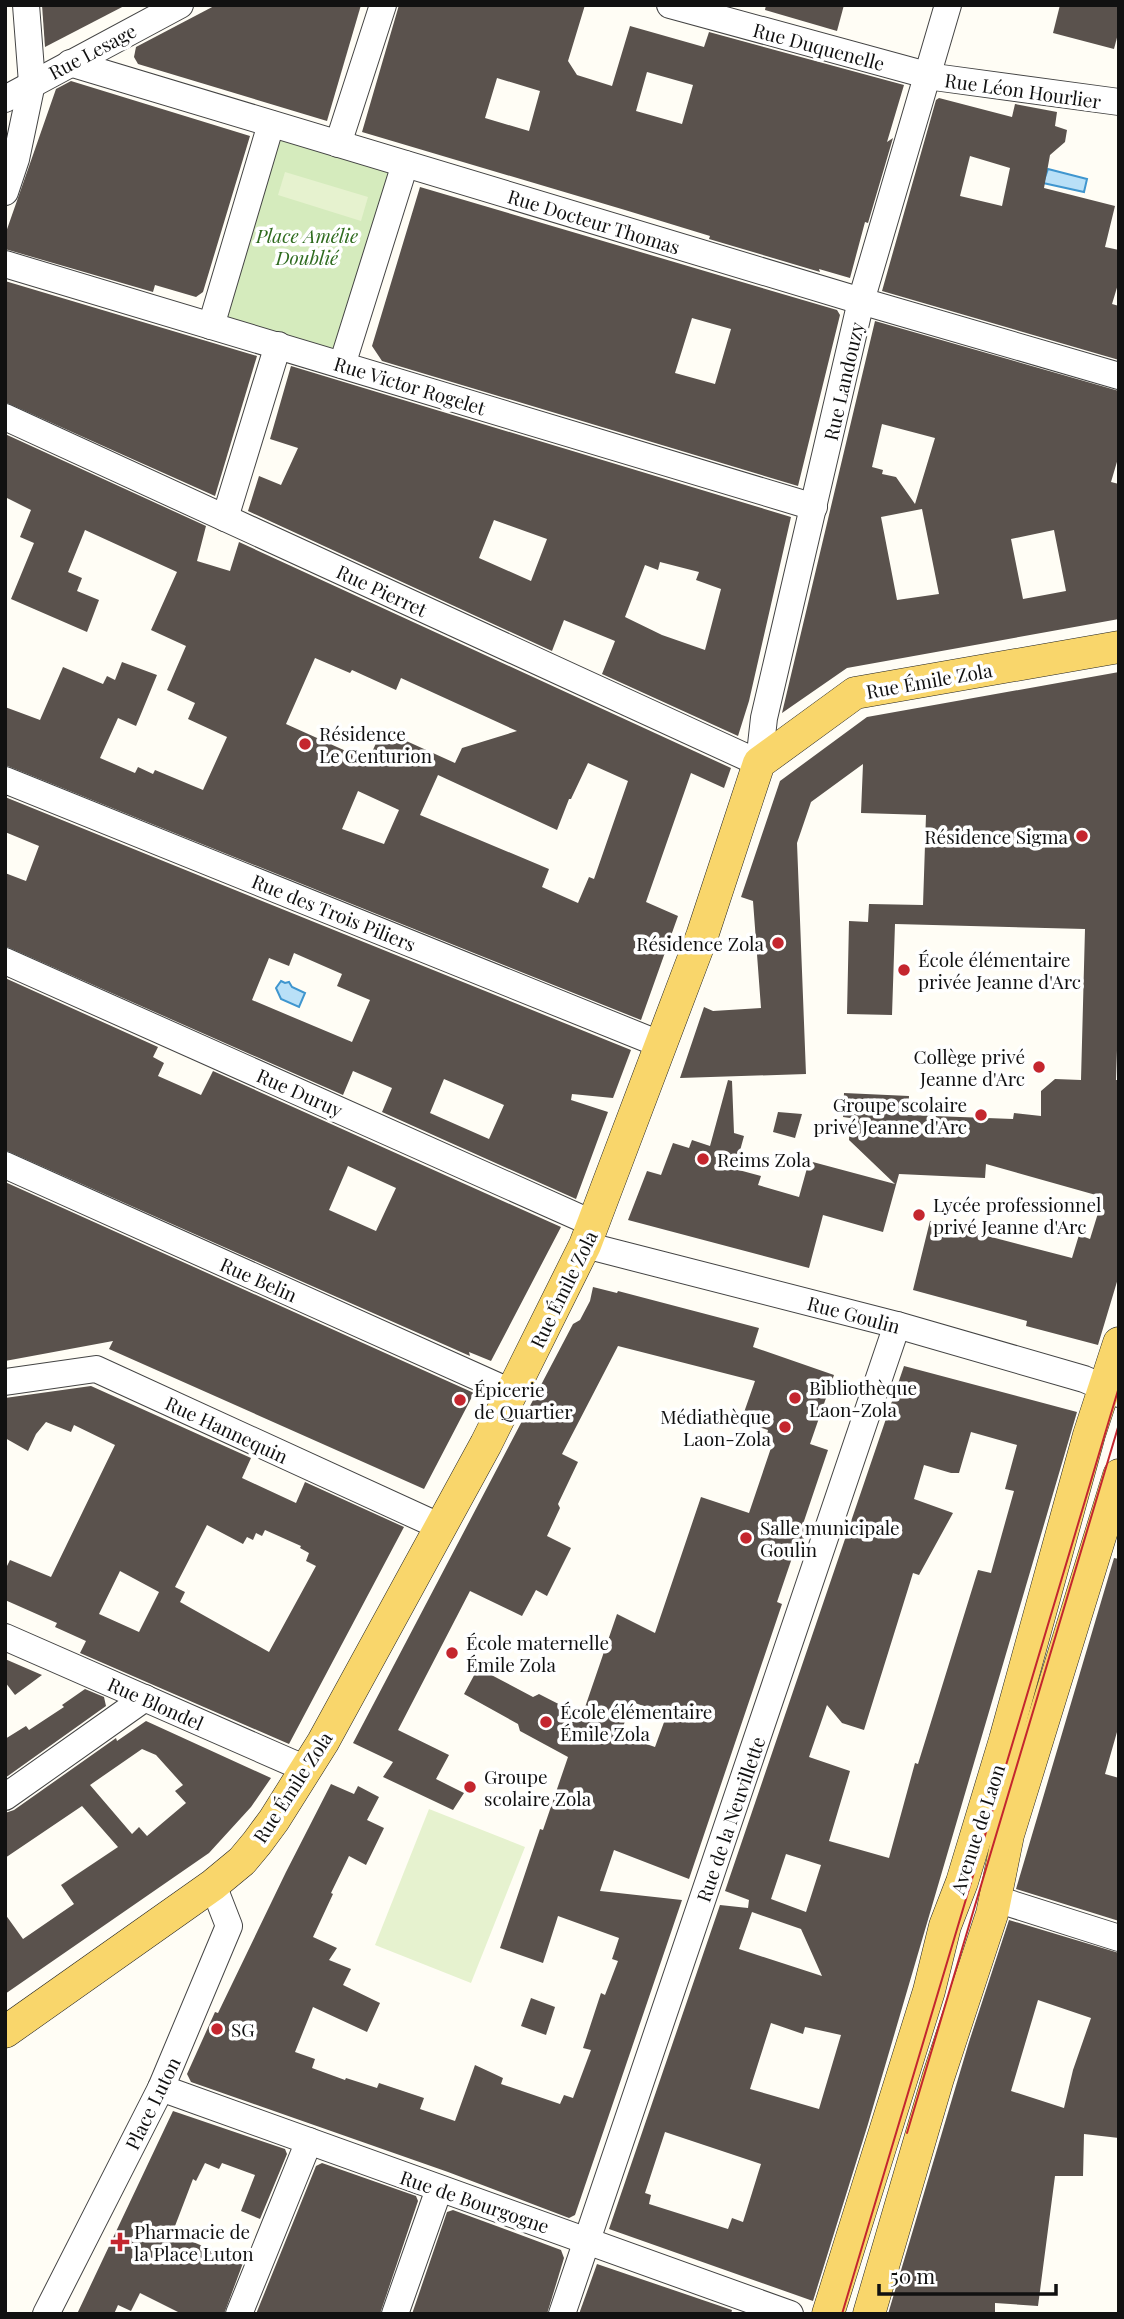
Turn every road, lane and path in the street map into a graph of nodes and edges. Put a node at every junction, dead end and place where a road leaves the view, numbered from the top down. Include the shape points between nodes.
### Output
1 (26, 5) edge
2 (180, 5) edge
3 (383, 5) edge
4 (670, 5) edge
5 (948, 5) edge
6 (70, 63) junction
7 (928, 75) junction
8 (32, 83) junction
9 (5, 99) edge
10 (1119, 102) edge
11 (271, 124) junction
12 (338, 144) junction
13 (405, 164) junction
14 (5, 192) edge
15 (5, 264) edge
16 (861, 301) junction
17 (211, 326) junction
18 (278, 345) junction
19 (342, 365) junction
20 (1119, 376) edge
21 (5, 417) edge
22 (814, 507) junction
23 (225, 518) junction
24 (1119, 647) edge
25 (759, 763) junction
26 (5, 780) edge
27 (5, 961) edge
28 (662, 1045) junction
29 (5, 1165) edge
30 (590, 1234) junction
31 (897, 1325) junction
32 (1119, 1343) edge
33 (5, 1382) edge
34 (1112, 1391) edge
35 (513, 1393) junction
36 (1119, 1475) edge
37 (441, 1527) junction
38 (5, 1637) edge
39 (145, 1698) junction
40 (306, 1769) junction
41 (5, 1797) edge
42 (213, 1885) junction
43 (996, 1899) junction
44 (1119, 1938) edge
45 (5, 2032) edge
46 (161, 2088) junction
47 (309, 2141) junction
48 (439, 2189) junction
49 (588, 2240) junction
50 (46, 2314) edge
51 (239, 2314) edge
52 (395, 2314) edge
53 (562, 2314) edge
54 (790, 2314) edge
55 (828, 2314) edge
56 (869, 2314) edge

1 - 8 street
2 - 6 street, Rue Lesage
3 - 12 street
4 - 7 street, Rue Duquenelle
5 - 7 street, Rue Landouzy
6 - 8 street, Rue Lesage
6 - 11 street, Rue Docteur Thomas
7 - 10 street, Rue Léon Hourlier
7 - 16 street, Rue Landouzy
8 - 9 street, Rue Lesage
8 - 14 street
11 - 12 street, Rue Docteur Thomas
11 - 17 street
12 - 13 street, Rue Docteur Thomas
13 - 16 street, Rue Docteur Thomas
13 - 19 street
15 - 17 street, Rue Victor Rogelet
16 - 20 street, Rue Docteur Thomas
16 - 22 street, Rue Landouzy
17 - 18 street, Rue Victor Rogelet
18 - 19 street, Rue Victor Rogelet
18 - 23 street
19 - 22 street, Rue Victor Rogelet
21 - 23 street, Rue Pierret
22 - 25 street, Rue Landouzy via 764,718
23 - 25 street, Rue Pierret
24 - 25 main road, Rue Émile Zola via 855,693
25 - 28 main road, Rue Émile Zola
26 - 28 street, Rue des Trois Piliers
27 - 30 street, Rue Duruy
28 - 30 main road, Rue Émile Zola
29 - 35 street, Rue Belin
30 - 31 street, Rue Goulin
30 - 35 main road, Rue Émile Zola
31 - 34 street, Rue Goulin
31 - 49 street, Rue de la Neuvillette
32 - 34 main road, Avenue de Laon
33 - 37 street, Rue Hannequin via 96,1369
34 - 55 main road, Avenue de Laon via 1089,1435 1005,1740
35 - 37 main road, Rue Émile Zola
36 - 43 main road, Avenue de Laon via 1008,1835
37 - 40 main road, Rue Émile Zola
38 - 39 street, Rue Blondel
39 - 40 street, Rue Blondel
39 - 41 street
40 - 42 main road, Rue Émile Zola via 257,1843
42 - 45 main road, Rue Émile Zola
42 - 46 street, Place Luton via 229,1926
43 - 44 street
43 - 56 main road, Avenue de Laon
46 - 47 street, Rue de Bourgogne
46 - 50 street, Place Luton
47 - 48 street, Rue de Bourgogne
47 - 51 street
48 - 49 street, Rue de Bourgogne
48 - 52 street
49 - 53 street, Rue de la Neuvillette
49 - 54 street, Rue de Bourgogne

